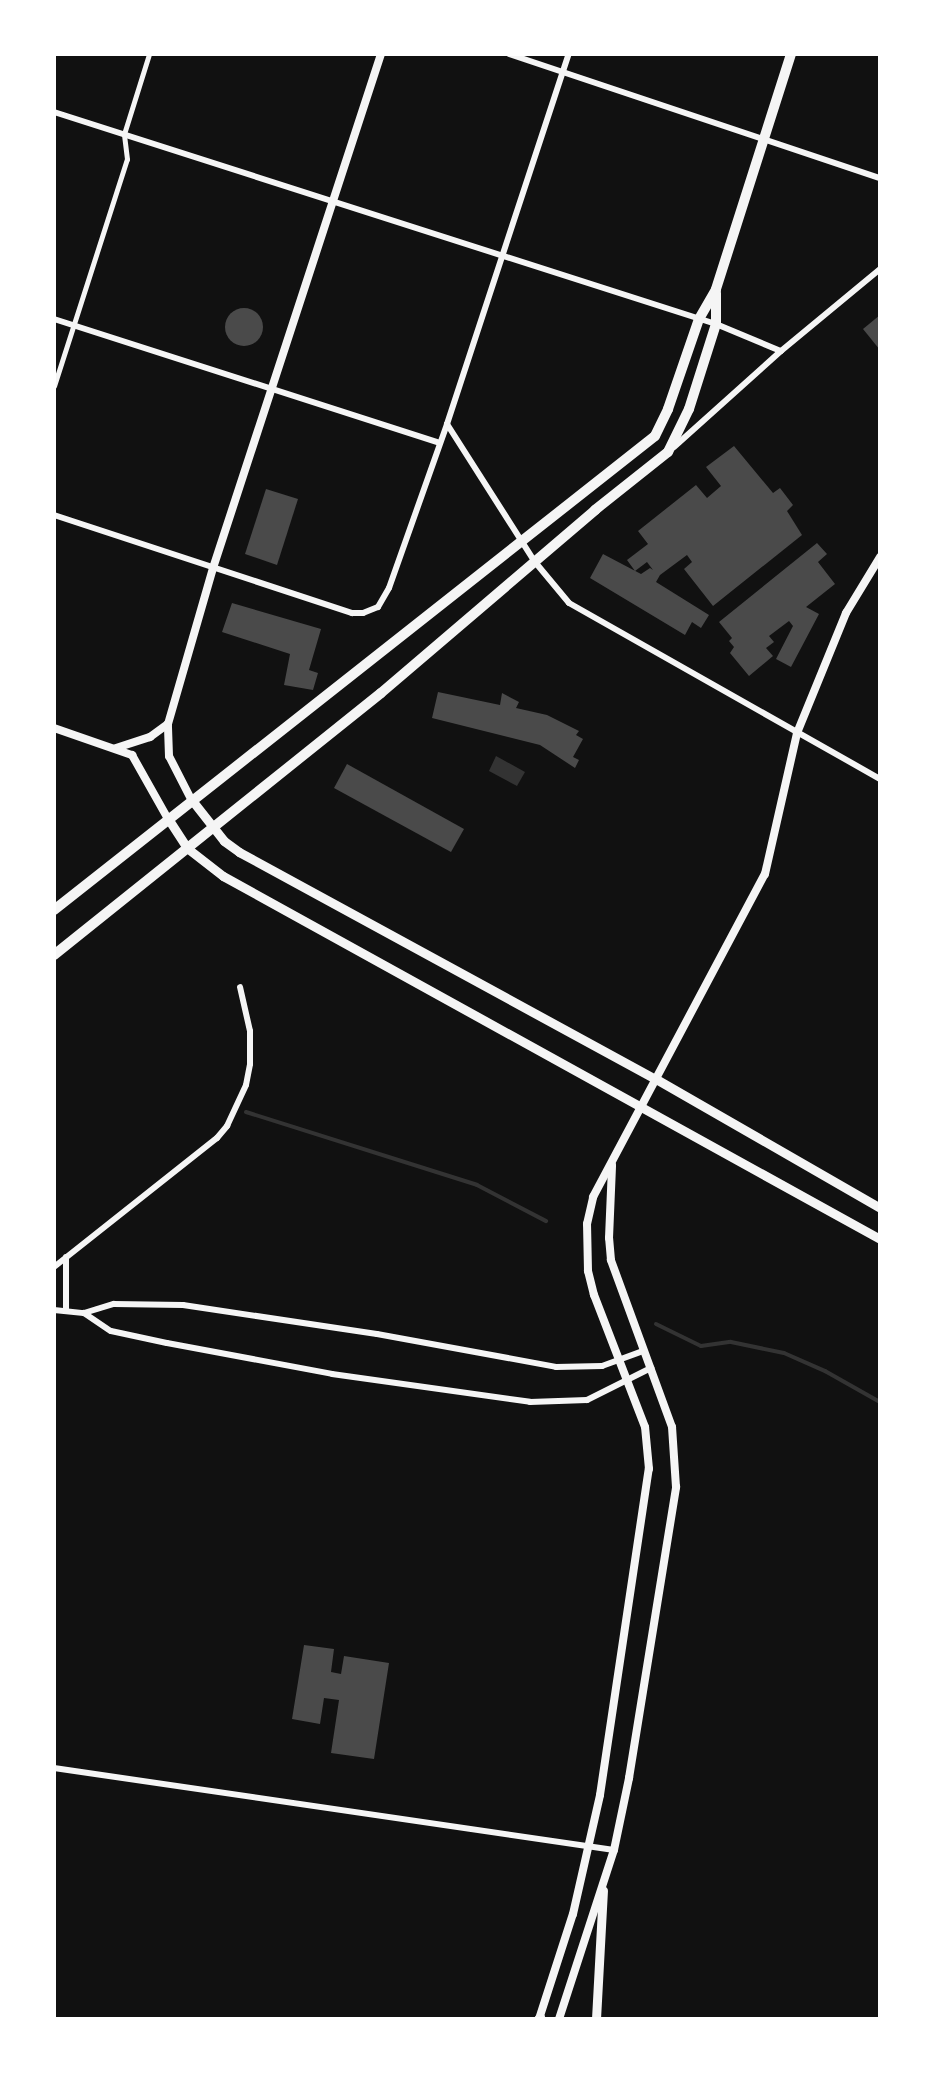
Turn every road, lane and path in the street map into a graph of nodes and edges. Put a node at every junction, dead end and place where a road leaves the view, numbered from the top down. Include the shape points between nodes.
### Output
1 (149, 54) edge
2 (381, 54) edge
3 (509, 54) edge
4 (569, 54) edge
5 (791, 54) edge
6 (563, 71) junction
7 (54, 112) edge
8 (124, 134) junction
9 (764, 138) junction
10 (880, 178) edge
11 (334, 201) junction
12 (503, 256) junction
13 (880, 269) edge
14 (716, 289) junction
15 (54, 319) edge
16 (699, 319) junction
17 (716, 324) junction
18 (73, 325) junction
19 (781, 351) junction
20 (54, 386) edge
21 (275, 388) junction
22 (447, 424) junction
23 (440, 443) junction
24 (668, 452) junction
25 (54, 515) edge
26 (521, 539) junction
27 (880, 557) edge
28 (535, 562) junction
29 (213, 568) junction
30 (168, 724) junction
31 (54, 728) edge
32 (797, 733) junction
33 (116, 748) junction
34 (880, 779) edge
35 (191, 799) junction
36 (167, 817) junction
37 (214, 828) junction
38 (187, 848) junction
39 (54, 910) edge
40 (54, 955) edge
41 (240, 987) dead end
42 (656, 1079) junction
43 (641, 1105) junction
44 (612, 1164) junction
45 (880, 1208) edge
46 (880, 1239) edge
47 (66, 1257) junction
48 (54, 1267) edge
49 (54, 1310) edge
50 (66, 1311) junction
51 (84, 1313) junction
52 (643, 1351) junction
53 (620, 1360) junction
54 (651, 1368) junction
55 (628, 1379) junction
56 (54, 1768) edge
57 (590, 1847) junction
58 (614, 1850) junction
59 (603, 1890) junction
60 (539, 2018) edge
61 (559, 2019) edge
62 (596, 2019) edge

1 - 8 street
2 - 11 street
3 - 6 street
4 - 6 street
5 - 9 main road
6 - 9 street
6 - 12 street
7 - 8 street
8 - 11 street
8 - 18 street via 127,159
9 - 10 street
9 - 14 main road
11 - 12 street
11 - 21 street
12 - 16 street
12 - 22 street
13 - 19 street
14 - 16 main road
14 - 17 main road
15 - 18 street
16 - 17 street
16 - 26 main road via 655,436
17 - 19 street
17 - 24 main road via 692,400
18 - 20 street
18 - 21 street
19 - 24 street
21 - 23 street
21 - 29 street
22 - 23 street
22 - 26 street
23 - 29 street via 384,599 371,611 352,613
24 - 28 main road
25 - 29 street
26 - 28 street
26 - 35 main road
27 - 32 street via 846,613
28 - 32 street via 569,603
28 - 37 main road
29 - 30 street
30 - 33 street via 143,741
30 - 35 street via 169,756
31 - 33 street
32 - 34 street
32 - 42 street via 765,874
33 - 36 street via 140,763
35 - 36 main road
35 - 37 main road
36 - 38 main road
36 - 39 main road
37 - 38 main road
37 - 42 main road via 239,852
38 - 40 main road
38 - 43 main road via 240,886
41 - 47 street via 250,1031 250,1064 227,1126
42 - 43 street
42 - 45 main road
43 - 44 street
43 - 46 main road
44 - 52 street via 611,1260
44 - 53 street via 593,1197 586,1249 594,1295
47 - 48 street
47 - 50 street
49 - 50 street
50 - 51 street
51 - 53 street via 114,1304 183,1305 556,1367 602,1366
51 - 55 street via 111,1331 167,1343 332,1374 530,1402 587,1400
52 - 53 street
52 - 54 street
53 - 55 street
54 - 55 street
54 - 58 street via 672,1427 676,1487
55 - 57 street via 645,1427 649,1469
56 - 57 street
57 - 58 street
57 - 60 street
58 - 59 street
59 - 61 street
59 - 62 main road

